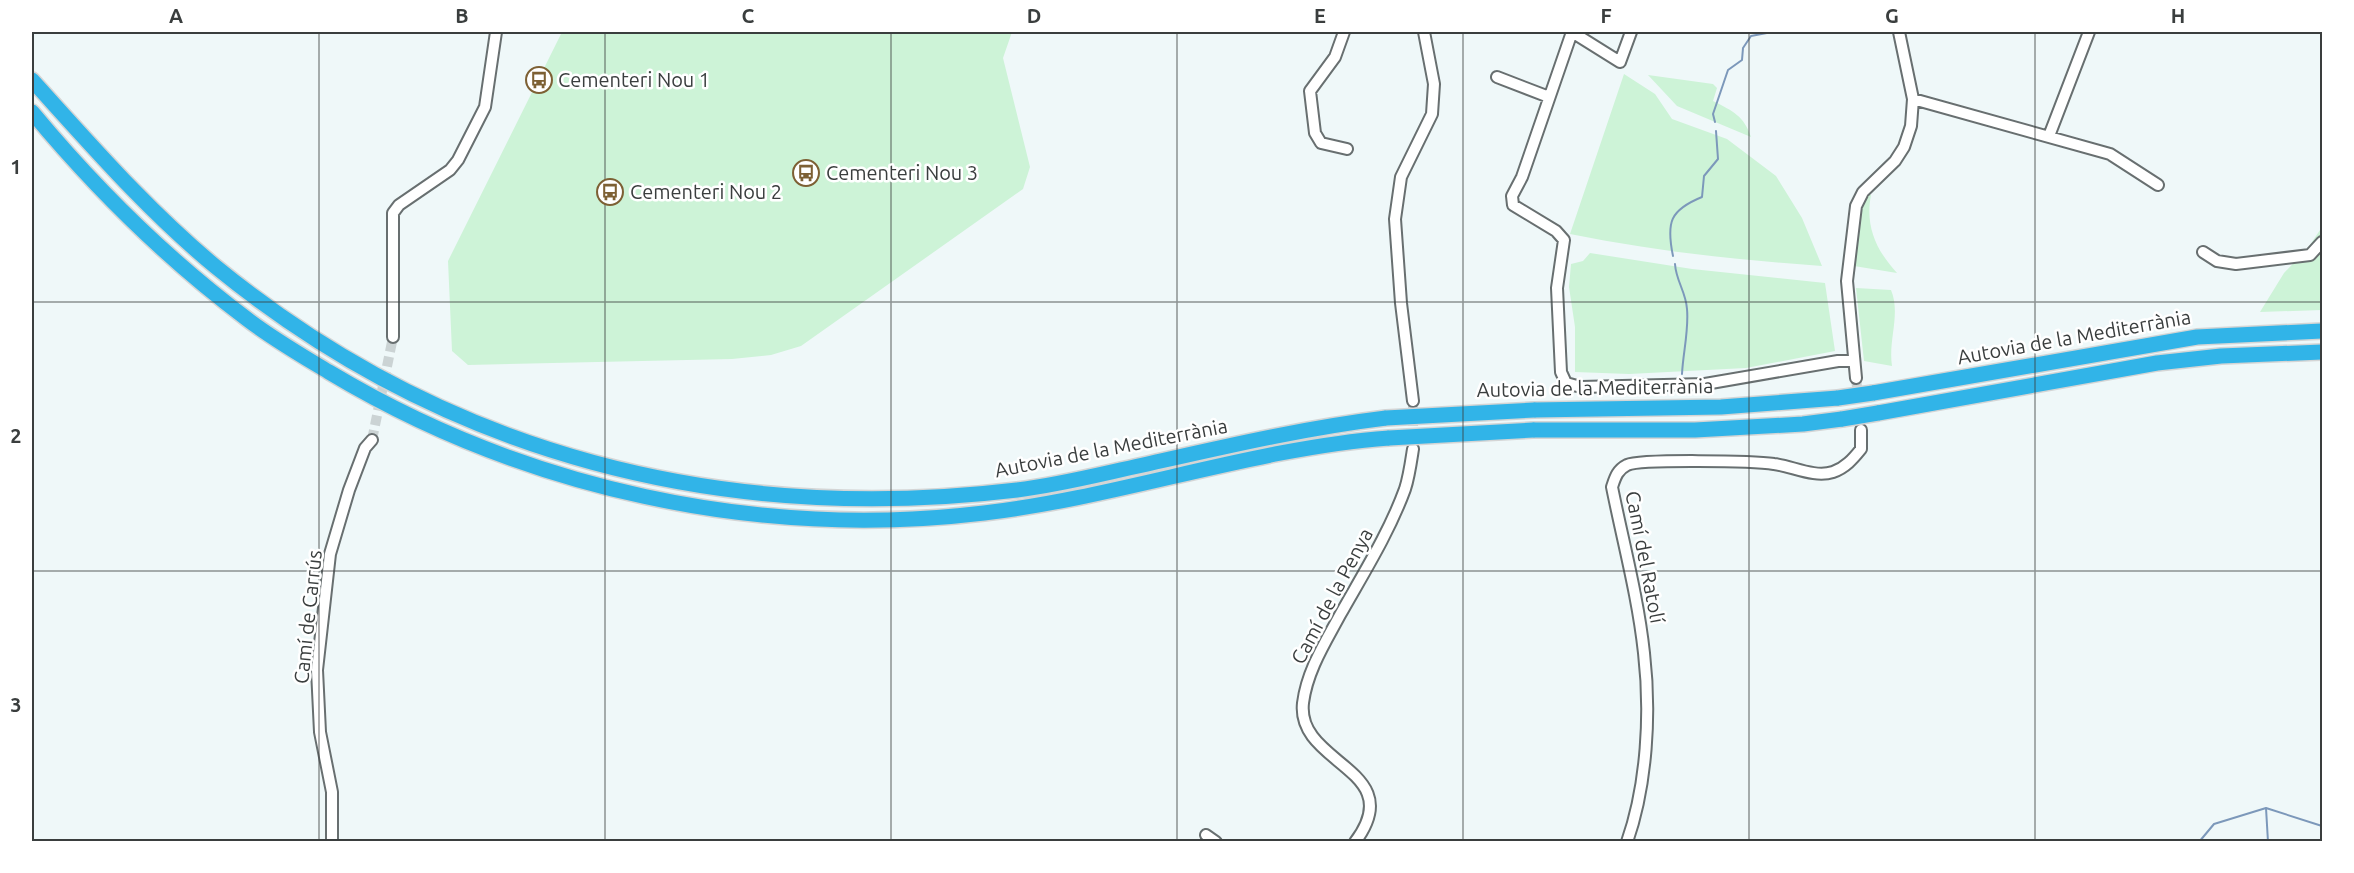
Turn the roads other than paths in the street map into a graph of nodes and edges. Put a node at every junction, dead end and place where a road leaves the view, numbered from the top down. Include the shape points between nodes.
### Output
1 (496, 32) edge
2 (1344, 32) edge
3 (1424, 32) edge
4 (1572, 32) edge
5 (1631, 32) edge
6 (1899, 32) edge
7 (2089, 32) edge
8 (1497, 77) dead end
9 (32, 80) edge
10 (1549, 97) junction
11 (1913, 99) junction
12 (32, 114) edge
13 (2049, 136) junction
14 (1347, 149) dead end
15 (2158, 186) dead end
16 (2322, 242) edge
17 (2203, 252) dead end
18 (2322, 331) edge
19 (393, 337) tunnel mouth
20 (2322, 352) edge
21 (1854, 361) junction
22 (1856, 378) tunnel mouth
23 (1413, 401) tunnel mouth
24 (1862, 434) tunnel mouth
25 (372, 440) tunnel mouth
26 (1413, 449) tunnel mouth
27 (1206, 835) dead end
28 (332, 842) edge
29 (1216, 842) edge
30 (1355, 842) edge
31 (1627, 842) edge

1 - 19 street via 485,107 458,159 450,170 393,213
2 - 14 street via 1335,57 1310,91 1315,133 1321,143
3 - 23 street via 1434,84 1432,114 1401,177 1395,219
4 - 5 street via 1620,62
4 - 10 street
6 - 11 street
7 - 13 street
8 - 10 street
9 - 18 highway, Autovia de la Mediterrània, bridge via 145,203 215,266 317,340 450,413 607,468 741,493 871,500 958,496 1033,487 1302,431 1386,418 1534,410 1721,407 1838,398 2197,337
10 - 21 street via 1512,196 1513,206 1556,231 1564,240 1557,288 1561,372 1566,383 1581,387 1705,384
11 - 13 street
11 - 21 street via 1911,126 1904,147 1863,192 1856,206 1847,280
12 - 20 highway, Autovia de la Mediterrània, bridge via 141,231 250,321 407,416 531,467 625,492 756,515 876,520 959,516 1074,499 1291,453 1389,438 1533,430 1695,430 1803,424 2157,363
13 - 15 street via 2110,154
16 - 17 street via 2310,255 2236,264 2217,261
21 - 22 street
24 - 31 street, Camí del Ratolí via 1862,450 1832,472 1749,462 1628,465 1617,472 1612,487 1644,652 1646,699 1643,783
25 - 28 street, Camí de Carrús via 365,448 349,490 330,554 317,670 320,732 332,792
26 - 30 street, Camí de la Penya via 1389,526 1310,673 1302,705 1308,733 1320,748 1360,779 1369,794 1369,813
27 - 29 street

